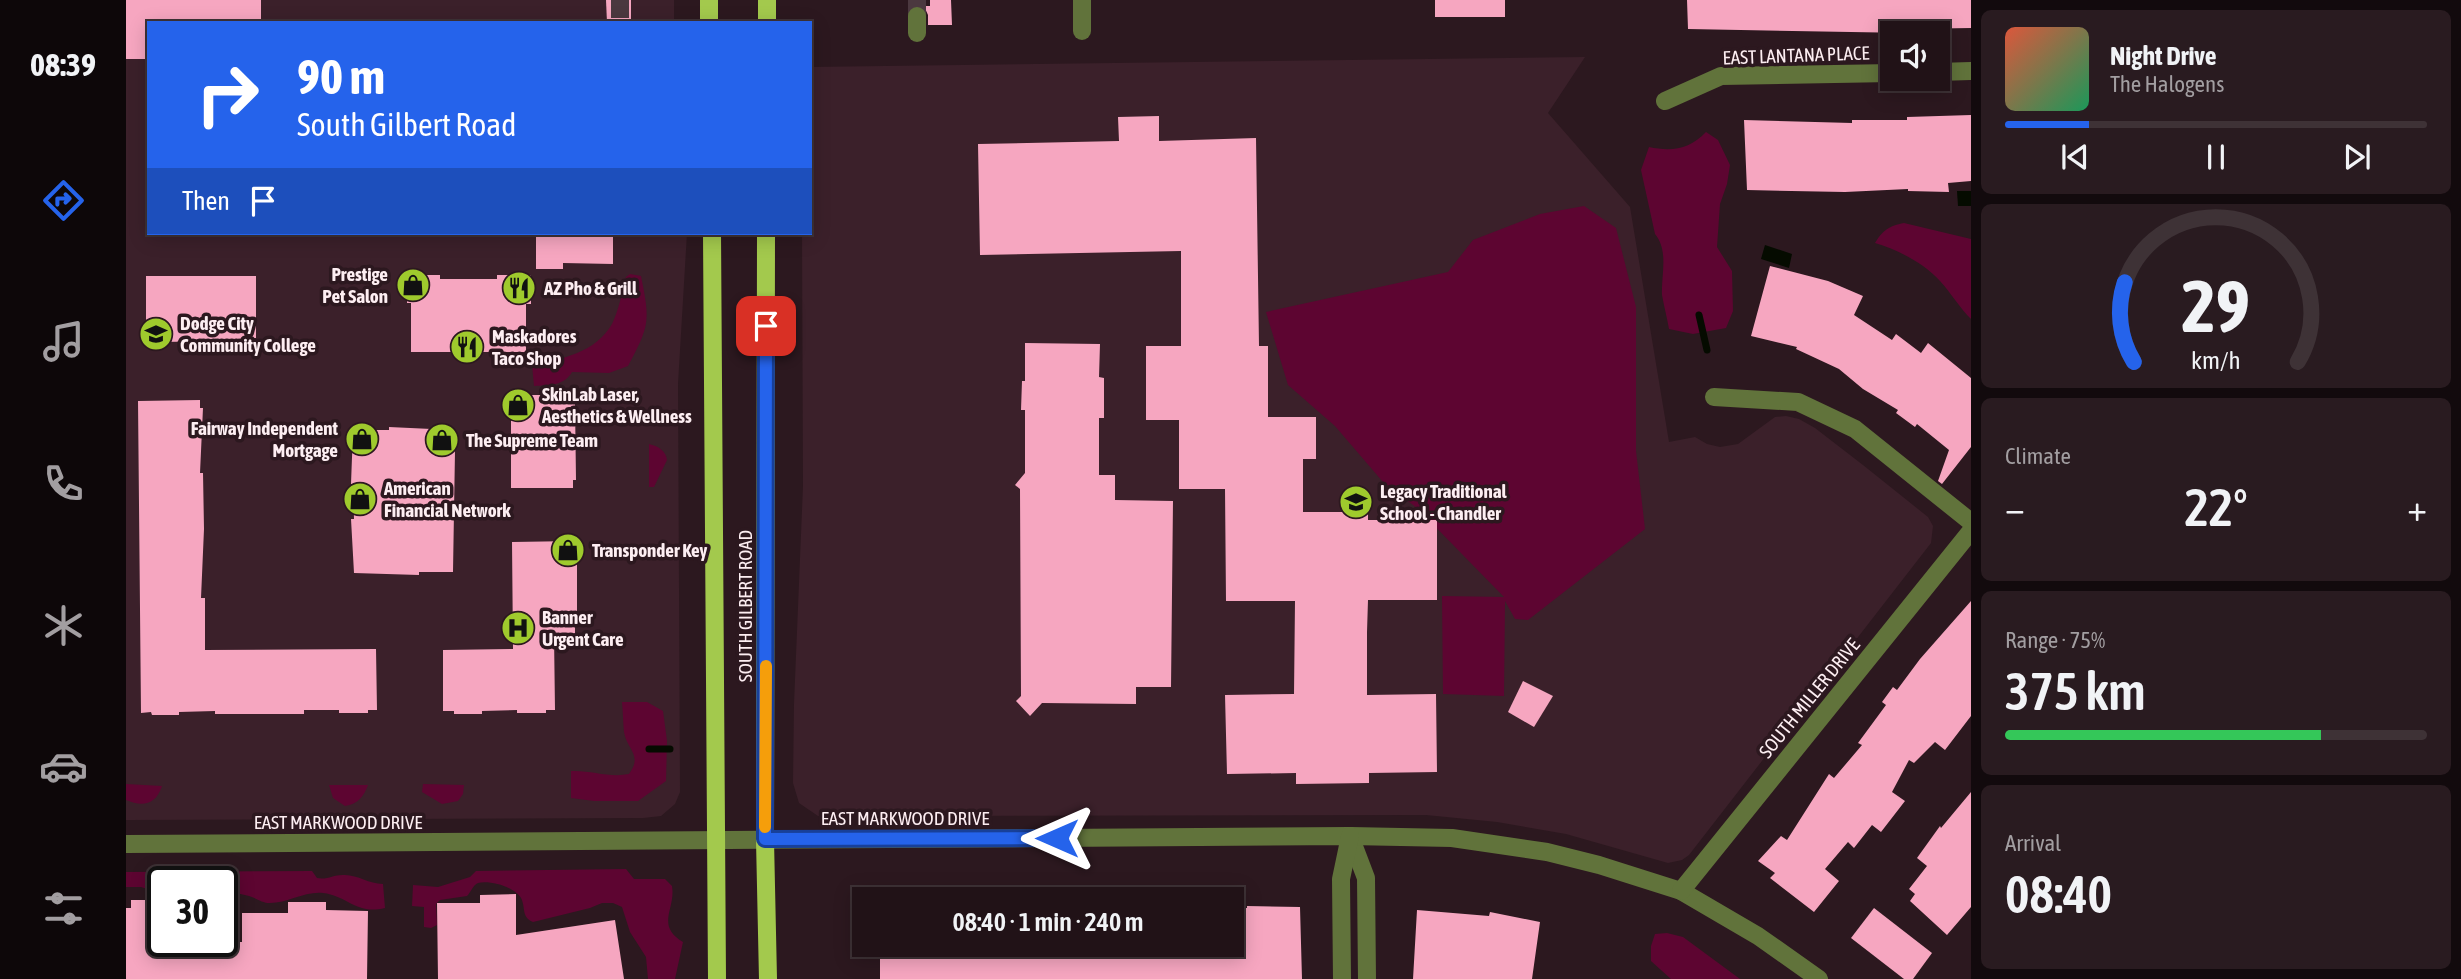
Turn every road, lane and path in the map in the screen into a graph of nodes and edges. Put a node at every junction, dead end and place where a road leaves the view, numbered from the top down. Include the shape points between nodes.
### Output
1 (709, 0) edge
2 (768, 0) edge
3 (1082, 0) edge
4 (709, 21) edge
5 (767, 21) edge
6 (1082, 31) dead end
7 (1971, 71) edge
8 (1950, 72) edge
9 (1880, 73) edge
10 (1665, 101) dead end
11 (712, 235) edge
12 (766, 235) edge
13 (1714, 397) dead end
14 (1971, 522) edge
15 (1971, 531) edge
16 (1350, 836) junction
17 (765, 839) junction
18 (717, 840) junction
19 (126, 844) edge
20 (1681, 891) junction
21 (717, 979) edge
22 (768, 979) edge
23 (1342, 979) edge
24 (1367, 979) edge
25 (1819, 979) edge

1 - 4 main road
2 - 5 main road
3 - 6 street
7 - 8 street
9 - 10 street, EAST LANTANA PLACE via 1721,76
11 - 18 main road, SOUTH GILBERT ROAD
12 - 17 main road, SOUTH GILBERT ROAD
13 - 14 street via 1798,402 1855,429
15 - 20 street, SOUTH MILLER DRIVE
16 - 17 street, EAST MARKWOOD DRIVE
16 - 20 street, EAST MARKWOOD DRIVE via 1452,838 1547,852
16 - 23 street via 1341,879
16 - 24 street via 1366,878
17 - 18 street, EAST MARKWOOD DRIVE
17 - 22 main road, SOUTH GILBERT ROAD
18 - 19 street, EAST MARKWOOD DRIVE
18 - 21 main road, SOUTH GILBERT ROAD
20 - 25 street, EAST MARKWOOD DRIVE

